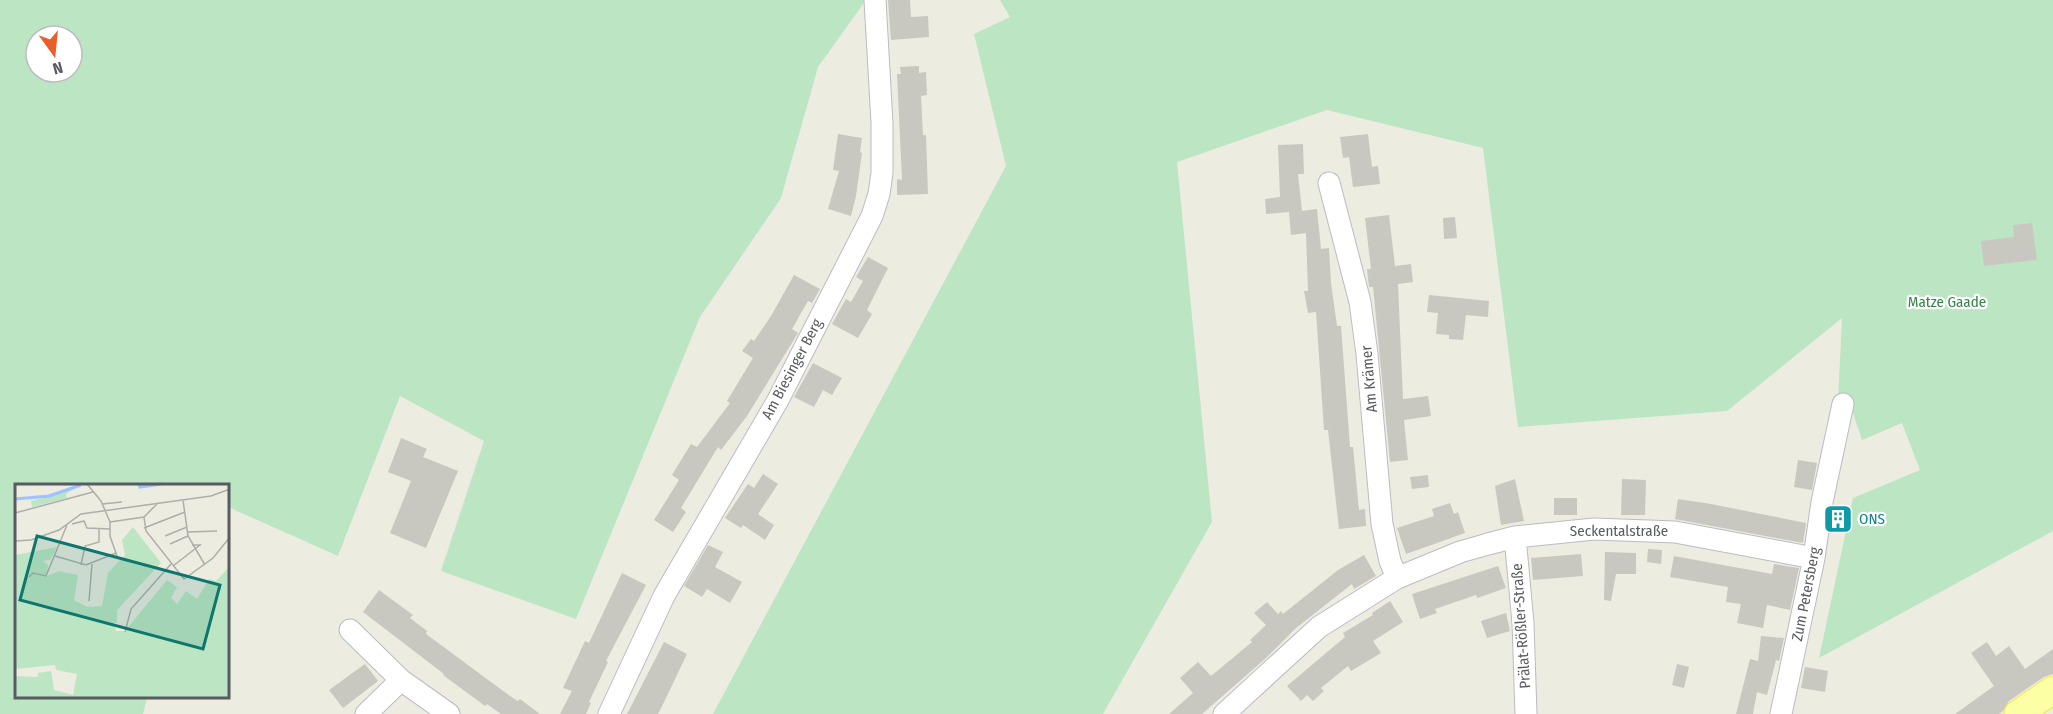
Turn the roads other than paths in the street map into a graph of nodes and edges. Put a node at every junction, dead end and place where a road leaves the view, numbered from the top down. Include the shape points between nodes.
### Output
1 (875, 0) edge
2 (1329, 183) dead end
3 (1843, 404) dead end
4 (1515, 537) junction
5 (1814, 558) junction
6 (1396, 578) junction
7 (350, 630) dead end
8 (401, 680) junction
9 (2053, 690) edge
10 (366, 714) edge
11 (449, 714) edge
12 (609, 714) edge
13 (1224, 714) edge
14 (1526, 714) edge
15 (1781, 714) edge
16 (2018, 714) edge

1 - 12 street, Am Biesinger Berg via 882,173 872,216 778,400 664,596
2 - 6 street, Am Krämer via 1360,302 1382,525
3 - 5 street, Zum Petersberg
4 - 5 street, Seckentalstraße via 1594,529 1675,532
4 - 6 street, Seckentalstraße via 1460,552
4 - 14 street, Prälat-Rößler-Straße
5 - 15 street, Zum Petersberg
6 - 13 street, Seckentalstraße via 1319,627
7 - 8 street
8 - 10 street
8 - 11 street
9 - 16 main road

